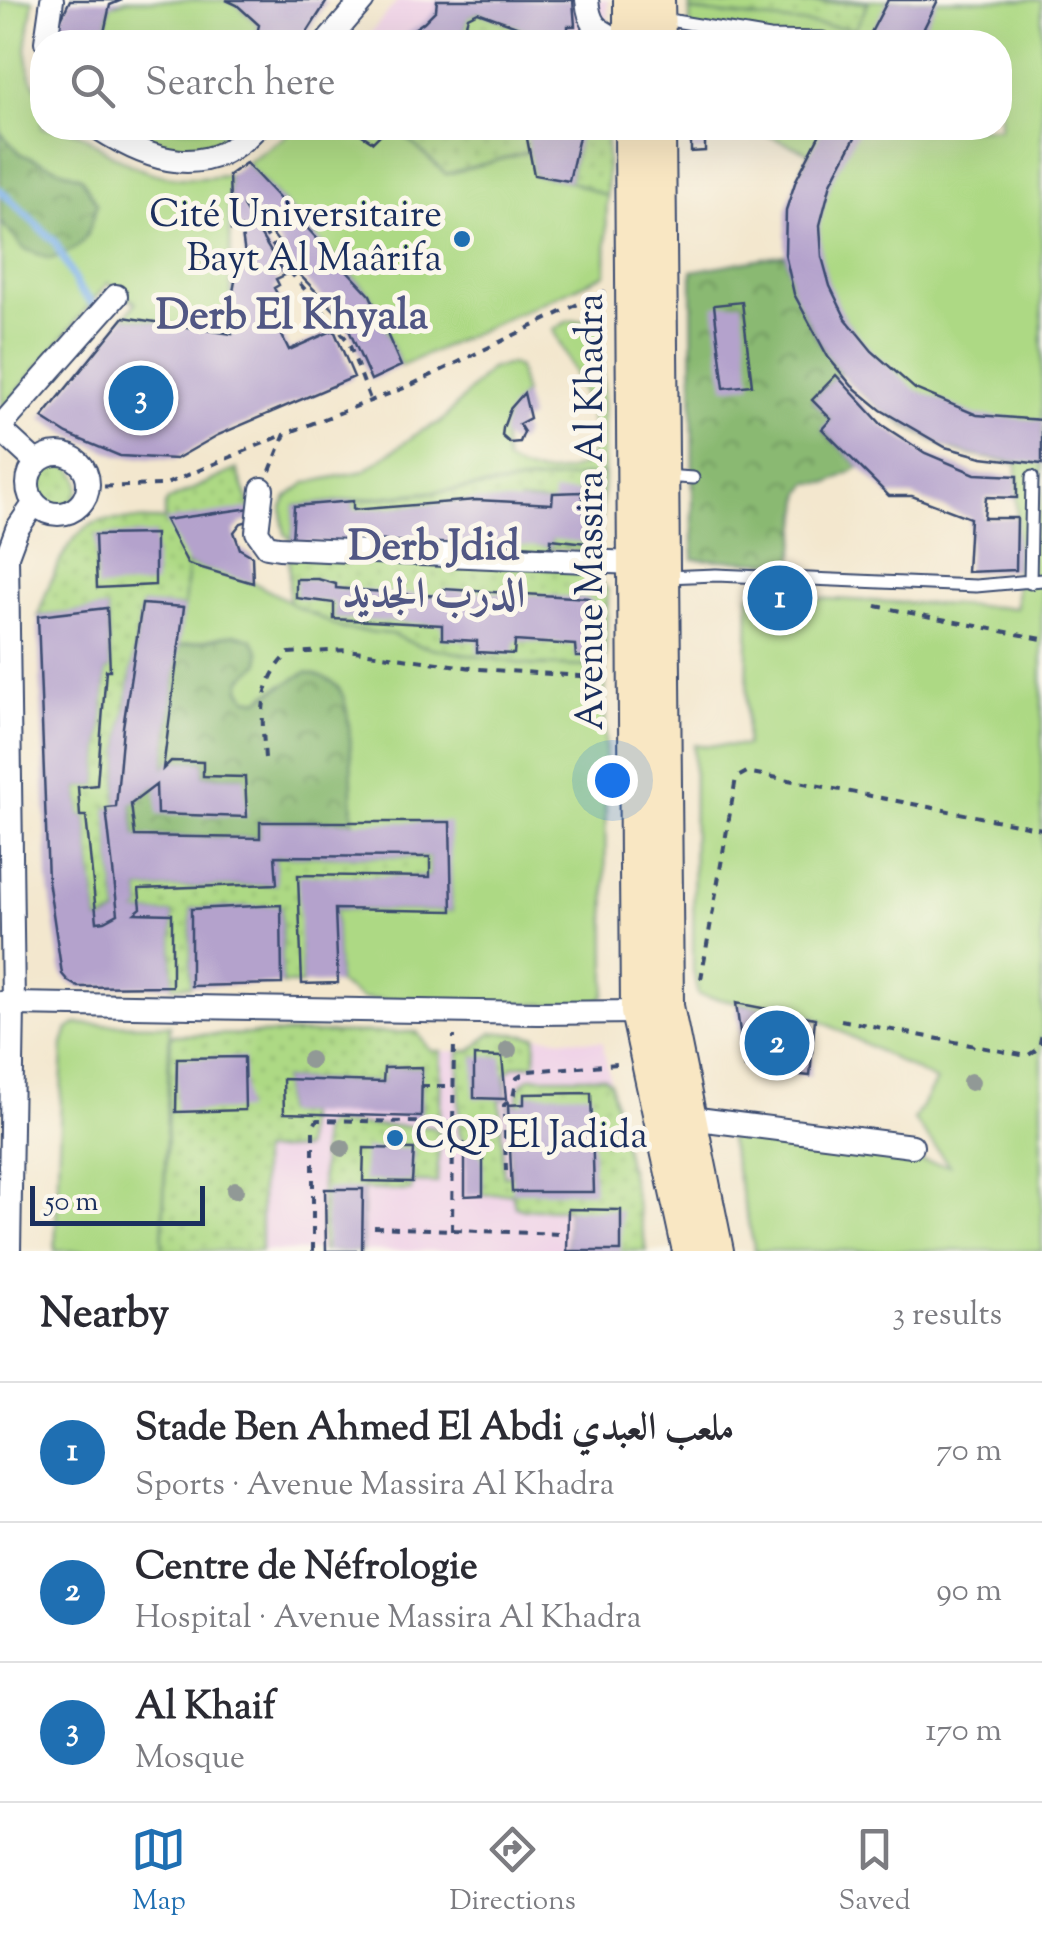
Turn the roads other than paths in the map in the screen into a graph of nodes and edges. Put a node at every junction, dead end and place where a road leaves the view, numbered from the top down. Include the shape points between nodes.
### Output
1 (52, 0) edge
2 (363, 0) edge
3 (587, 0) edge
4 (630, 0) edge
5 (659, 20) edge
6 (48, 30) edge
7 (337, 30) edge
8 (600, 30) edge
9 (630, 30) edge
10 (738, 30) edge
11 (119, 140) edge
12 (244, 140) edge
13 (630, 140) edge
14 (660, 140) edge
15 (116, 296) dead end
16 (0, 428) edge
17 (37, 463) junction
18 (1032, 478) dead end
19 (262, 489) road end
20 (34, 504) junction
21 (3, 555) edge
22 (648, 570) junction
23 (1036, 581) edge
24 (6, 920) edge
25 (7, 1003) edge
26 (637, 1012) junction
27 (690, 1118) junction
28 (912, 1146) dead end
29 (8, 1251) edge
30 (689, 1251) edge
31 (718, 1251) edge

1 - 6 street
2 - 7 street
3 - 8 street via 589,20
4 - 9 street
5 - 10 lane
11 - 12 street via 143,154 185,162
13 - 22 street, Avenue Massira Al Khadra via 635,459
14 - 22 street, Avenue Massira Al Khadra via 678,477
15 - 16 street
16 - 17 street
17 - 20 street via 28,483
17 - 20 street via 54,454 75,458 88,488 71,510 53,514
18 - 23 lane
19 - 22 street via 257,532 267,546
20 - 21 street
21 - 24 street
22 - 23 lane via 976,586
22 - 26 street, Avenue Massira Al Khadra via 634,680
22 - 27 street, Avenue Massira Al Khadra via 667,1006
24 - 25 street
25 - 26 street
25 - 29 street
26 - 30 street, Avenue Massira Al Khadra
27 - 28 street
27 - 31 street, Avenue Massira Al Khadra

